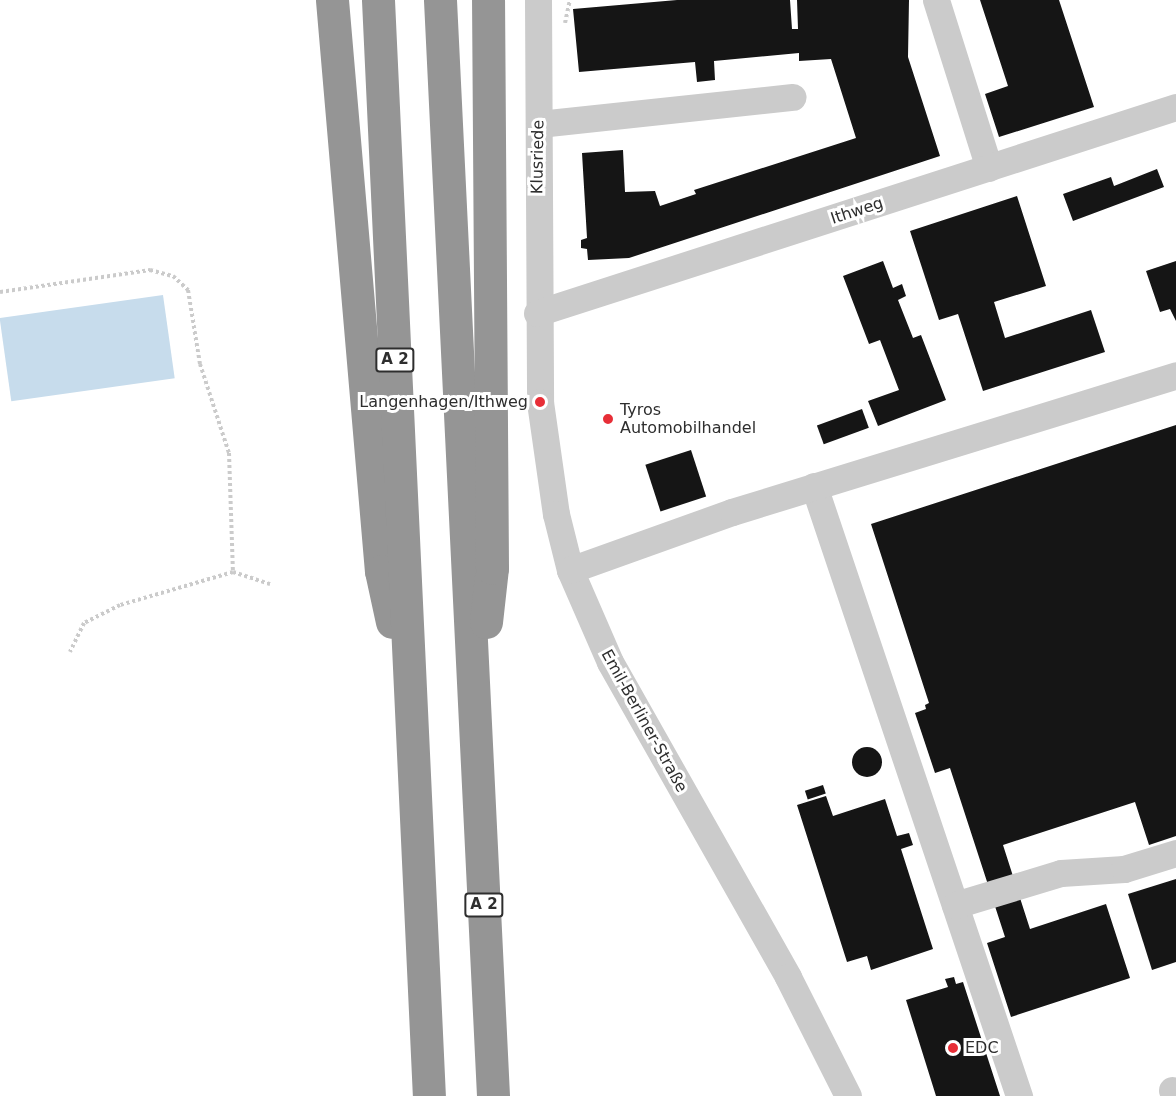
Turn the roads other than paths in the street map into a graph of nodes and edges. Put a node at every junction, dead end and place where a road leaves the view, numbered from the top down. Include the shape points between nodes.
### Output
1 (332, 0) edge
2 (378, 0) edge
3 (440, 0) edge
4 (488, 0) edge
5 (538, 0) edge
6 (936, 0) edge
7 (793, 97) dead end
8 (1176, 108) edge
9 (539, 124) junction
10 (989, 168) junction
11 (537, 313) junction
12 (1176, 375) edge
13 (814, 486) junction
14 (570, 570) junction
15 (474, 717) junction
16 (412, 720) junction
17 (1176, 853) edge
18 (955, 905) junction
19 (429, 1096) edge
20 (493, 1096) edge
21 (848, 1096) edge
22 (1019, 1096) edge

1 - 16 highway via 381,571
2 - 16 highway, A 2
3 - 15 highway, A 2
4 - 15 highway via 492,568
5 - 9 street, Klusriede
6 - 10 street
7 - 9 street
8 - 10 street, Ithweg
9 - 11 street, Klusriede
10 - 11 street, Ithweg
11 - 14 street, Emil-Berliner-Straße via 544,447
12 - 13 street
13 - 14 street
13 - 18 street
14 - 21 street, Emil-Berliner-Straße via 610,663 788,977
15 - 20 highway, A 2
16 - 19 highway, A 2
17 - 18 street via 1124,869 1061,873
18 - 22 street

